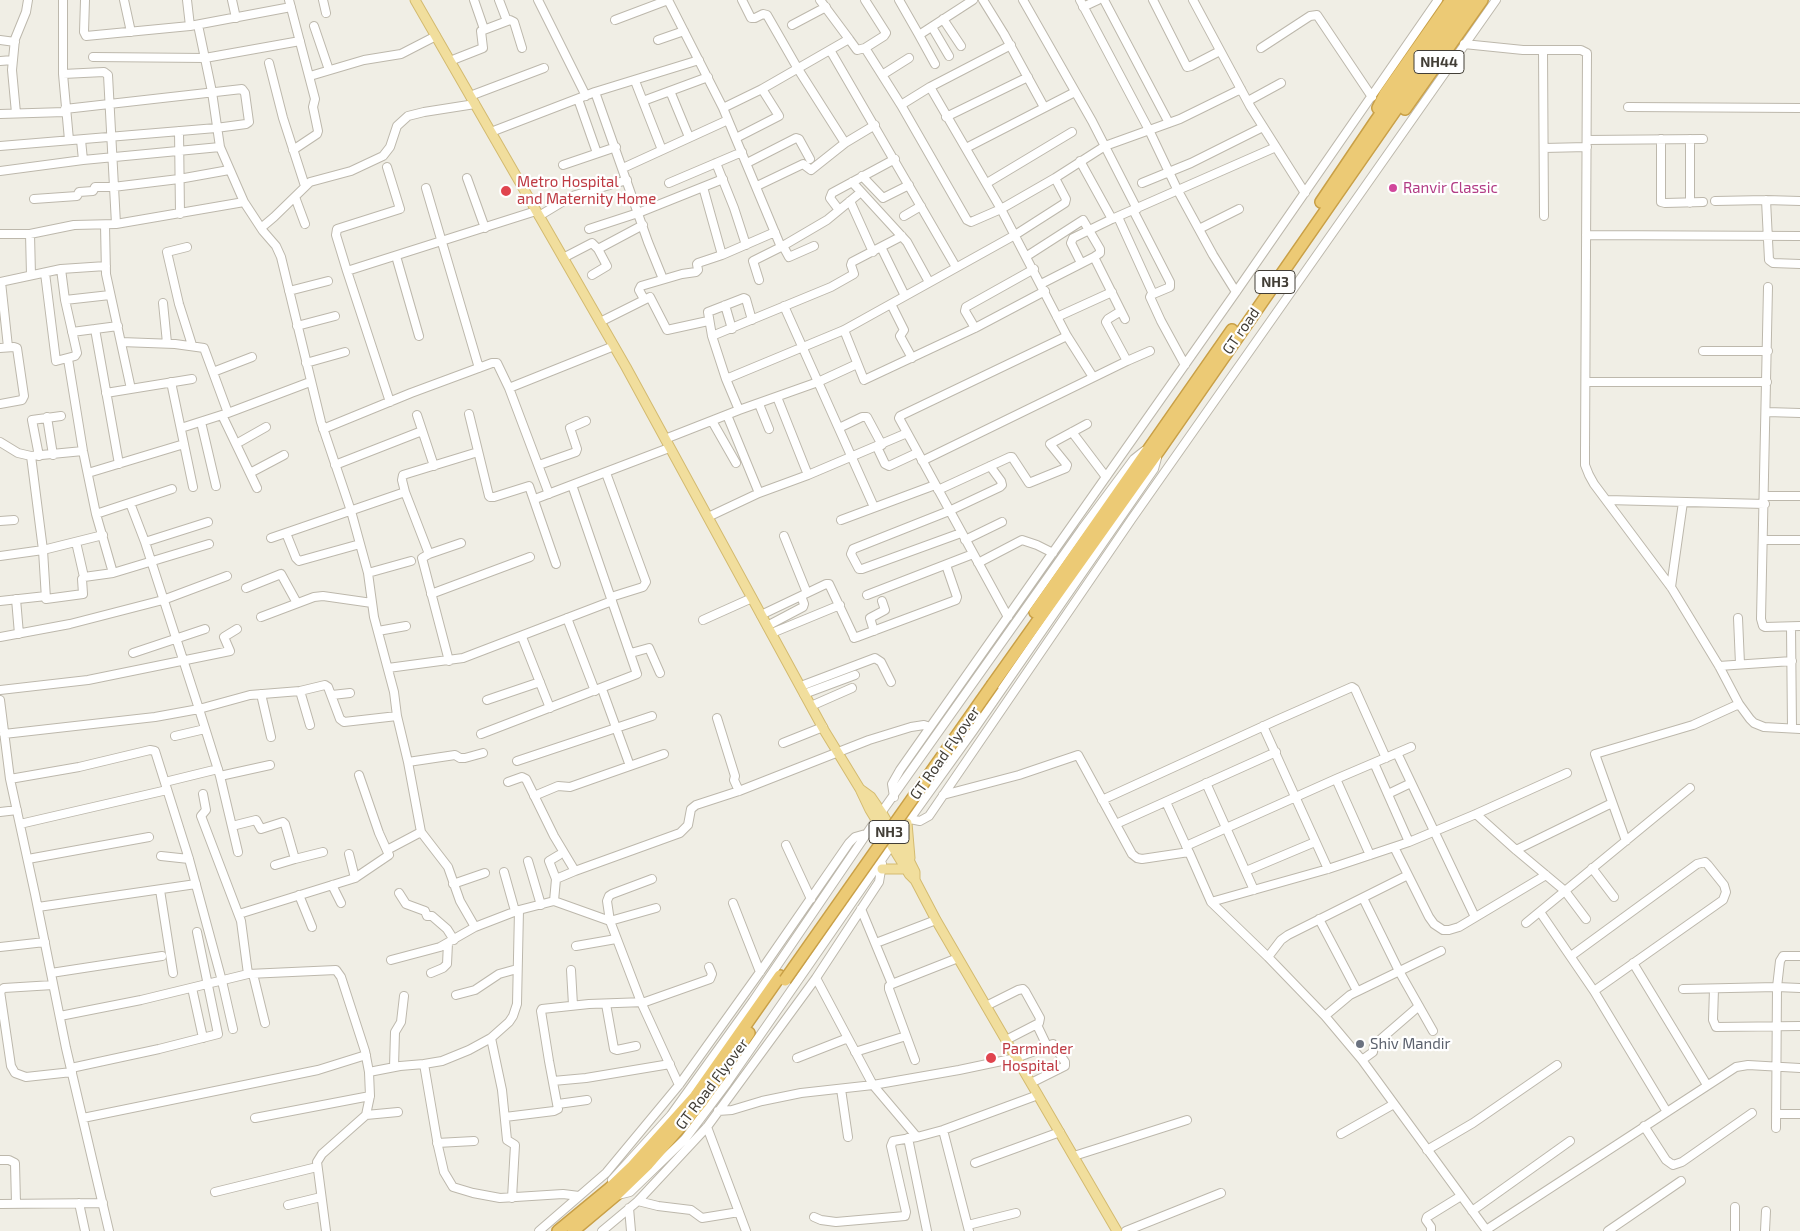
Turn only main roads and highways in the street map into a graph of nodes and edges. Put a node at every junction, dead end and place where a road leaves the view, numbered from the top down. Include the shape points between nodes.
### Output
1 (415, 0) edge
2 (1451, 0) edge
3 (1461, 0) edge
4 (1472, 0) edge
5 (1482, 0) edge
6 (1390, 116) junction
7 (1375, 122) junction
8 (1156, 447) junction
9 (909, 821) road end
10 (882, 864) road end
11 (908, 866) junction
12 (613, 1192) junction
13 (1115, 1230) edge
14 (558, 1231) edge
15 (573, 1231) edge

1 - 11 main road via 614,346 811,706 860,788 871,797
2 - 7 highway, NH44 via 1378,106
3 - 7 highway, NH3
4 - 6 highway, NH3
5 - 6 highway, NH44 via 1401,114
6 - 8 highway, GT road / NH3
7 - 8 highway, GT road / NH3
8 - 12 highway, GT Road Flyover / NH3, bridge via 782,978 701,1103 648,1164
9 - 11 main road
10 - 11 main road
11 - 13 main road via 915,872 915,880 936,920
12 - 14 highway, NH3
12 - 15 highway, NH3

